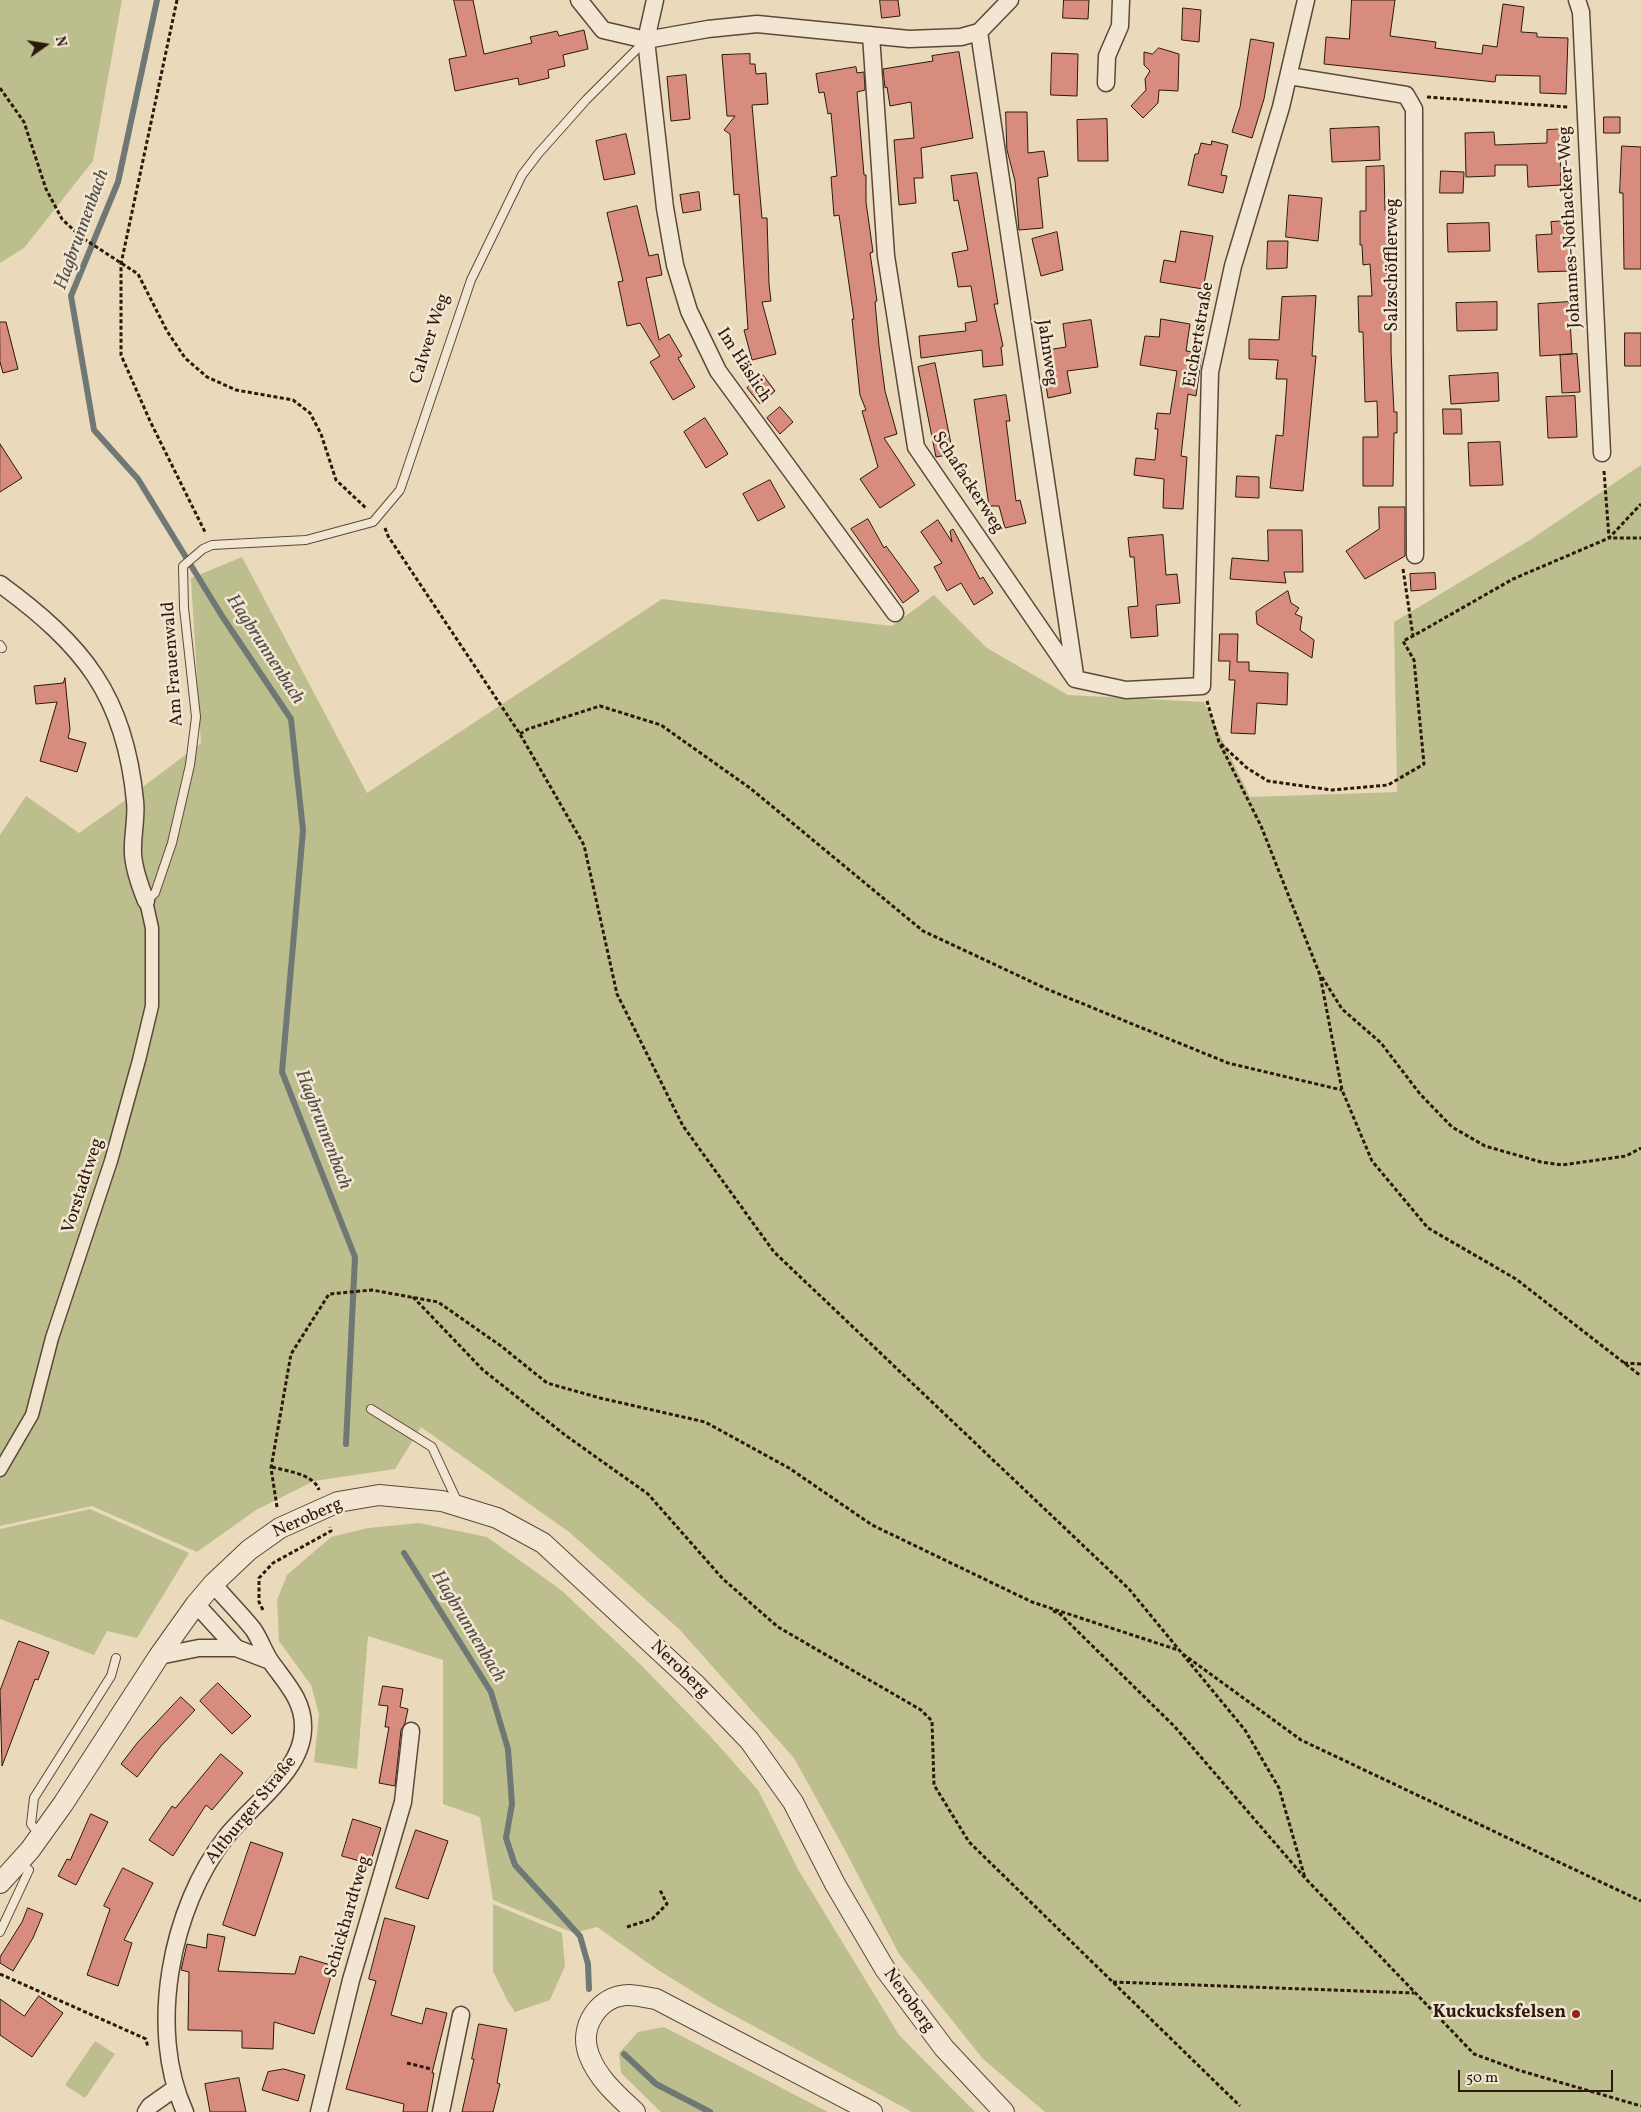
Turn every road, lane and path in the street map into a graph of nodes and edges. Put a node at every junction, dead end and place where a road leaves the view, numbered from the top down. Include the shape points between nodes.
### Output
1 (177, 0) edge
2 (579, 0) edge
3 (655, 0) edge
4 (1010, 0) edge
5 (1121, 0) edge
6 (1306, 0) edge
7 (1577, 0) edge
8 (979, 32) junction
9 (871, 36) junction
10 (646, 40) junction
11 (1289, 76) junction
12 (1106, 83) dead end
13 (0, 88) edge
14 (1406, 95) junction
15 (1586, 109) junction
16 (121, 264) junction
17 (1602, 453) joint
18 (1641, 504) edge
19 (379, 512) junction
20 (1609, 538) junction
21 (1641, 538) edge
22 (212, 545) junction
23 (1415, 555) joint
24 (183, 566) joint
25 (0, 584) edge
26 (895, 612) dead end
27 (1413, 636) junction
28 (1075, 679) junction
29 (1202, 686) junction
30 (520, 734) junction
31 (1219, 742) junction
32 (146, 901) junction
33 (1320, 975) junction
34 (1342, 1090) junction
35 (1641, 1148) edge
36 (412, 1297) junction
37 (1623, 1363) junction
38 (1641, 1364) edge
39 (1641, 1376) edge
40 (371, 1409) dead end
41 (272, 1467) junction
42 (0, 1470) edge
43 (460, 1507) junction
44 (324, 1508) junction
45 (280, 1528) junction
46 (213, 1584) junction
47 (1032, 1602) junction
48 (196, 1604) junction
49 (266, 1616) dead end
50 (236, 1648) junction
51 (1179, 1650) junction
52 (159, 1656) junction
53 (116, 1658) dead end
54 (270, 1661) junction
55 (410, 1731) dead end
56 (40, 1835) junction
57 (20, 1862) junction
58 (1305, 1878) junction
59 (0, 1883) edge
60 (660, 1890) dead end
61 (1641, 1901) edge
62 (627, 1927) dead end
63 (0, 1932) edge
64 (0, 1974) edge
65 (1112, 1982) junction
66 (1415, 1994) junction
67 (461, 2015) dead end
68 (150, 2058) dead end
69 (407, 2063) dead end
70 (434, 2070) dead end
71 (174, 2089) junction
72 (1240, 2106) dead end
73 (1641, 2106) edge
74 (146, 2112) edge
75 (185, 2112) edge
76 (319, 2112) edge
77 (441, 2112) edge
78 (635, 2112) edge
79 (872, 2112) edge
80 (1004, 2112) edge

1 - 16 path
2 - 10 street via 603,30
3 - 10 street, Im Häslich
4 - 8 street
5 - 12 street via 1120,26 1107,56
6 - 11 street, Eichertstraße
7 - 15 street, Johannes-Nothacker-Weg via 1581,12
8 - 9 street via 961,37 909,39
8 - 28 street, Jahnweg
9 - 10 street via 756,24
9 - 28 street, Schafackerweg via 886,256 916,447
10 - 19 lane, Calwer Weg via 586,100 522,175 471,280 400,490
10 - 26 street, Im Häslich via 665,208 675,265 698,333 718,371
11 - 14 street
11 - 29 street, Eichertstraße via 1233,266 1210,372
13 - 16 path via 24,122 46,189 62,219 80,237
14 - 15 path
14 - 23 street, Salzschöfflerweg via 1414,109
15 - 17 street, Johannes-Nothacker-Weg
16 - 19 path via 138,274 167,331 185,358 207,377 236,390 293,400 310,413 321,434 336,480 364,508
16 - 22 path via 120,355
17 - 20 path
18 - 20 path
19 - 22 lane, Calwer Weg via 373,522 306,540
19 - 30 path via 388,536
20 - 21 path
20 - 27 path via 1513,579
22 - 24 lane, Calwer Weg
23 - 27 path via 1402,569
24 - 32 lane, Am Frauenwald via 184,608 196,717 182,807 155,893
25 - 32 street via 40,614 72,646 96,674 112,704 132,766 136,806 133,854
27 - 31 path via 1403,640 1414,660 1424,764 1388,785 1332,790 1268,781 1247,768
28 - 29 street via 1126,690
29 - 31 path
30 - 34 path via 600,706 661,725 750,788 923,931 1049,990 1228,1063
30 - 51 path via 584,845 617,994 683,1126 774,1252 1129,1589
31 - 33 path via 1260,826
32 - 42 street, Vorstadtweg via 152,928 152,1006 139,1060 111,1161 52,1338 32,1416
33 - 34 path
33 - 35 path via 1342,1009 1381,1043 1420,1094 1452,1128 1485,1146 1541,1162 1562,1164 1626,1156
34 - 37 path via 1372,1160 1428,1228 1516,1279
36 - 41 path via 372,1290 329,1294 291,1354
36 - 47 path via 438,1302 547,1383 705,1422 790,1468 872,1526
36 - 65 path via 483,1370 565,1435 648,1494 723,1579 778,1626 921,1710 932,1721 934,1785 969,1842
37 - 38 path
37 - 39 path
40 - 43 lane via 432,1447
41 - 44 path via 305,1476 317,1486
41 - 45 path
43 - 44 street, Neroberg via 442,1500 380,1495 338,1502
43 - 80 street, Neroberg via 497,1518 543,1543 659,1649 749,1740 793,1802 835,1884 885,1969 944,2048
44 - 45 street, Neroberg
44 - 49 path via 331,1531 273,1563 260,1578 259,1602
45 - 46 street, Neroberg via 249,1550
46 - 48 street
46 - 54 street, Altburger Straße via 254,1630
47 - 51 path
47 - 58 path via 1059,1613 1175,1727
48 - 50 street, Altburger Straße
48 - 52 street
50 - 52 street, Altburger Straße via 199,1648
50 - 54 street, Altburger Straße
51 - 58 path via 1245,1730 1279,1788
51 - 61 path via 1301,1740
52 - 56 street
53 - 56 lane via 111,1676 34,1798 31,1824
54 - 71 street, Altburger Straße via 287,1680 299,1704 304,1728 298,1754 279,1780 226,1836 202,1873 182,1919 170,1969 167,2023
55 - 76 street, Schickhardtweg via 403,1802 351,1980
56 - 57 street
57 - 59 street
57 - 63 lane via 29,1870
58 - 66 path
60 - 62 path via 667,1904 652,1919
64 - 68 path via 146,2039
65 - 66 path
65 - 72 path
66 - 73 path via 1474,2054
67 - 77 street
69 - 70 path
71 - 74 street
71 - 75 street, Altburger Straße
78 - 79 street via 598,2074 588,2054 586,2029 595,2011 608,2001 628,1995 656,1999

